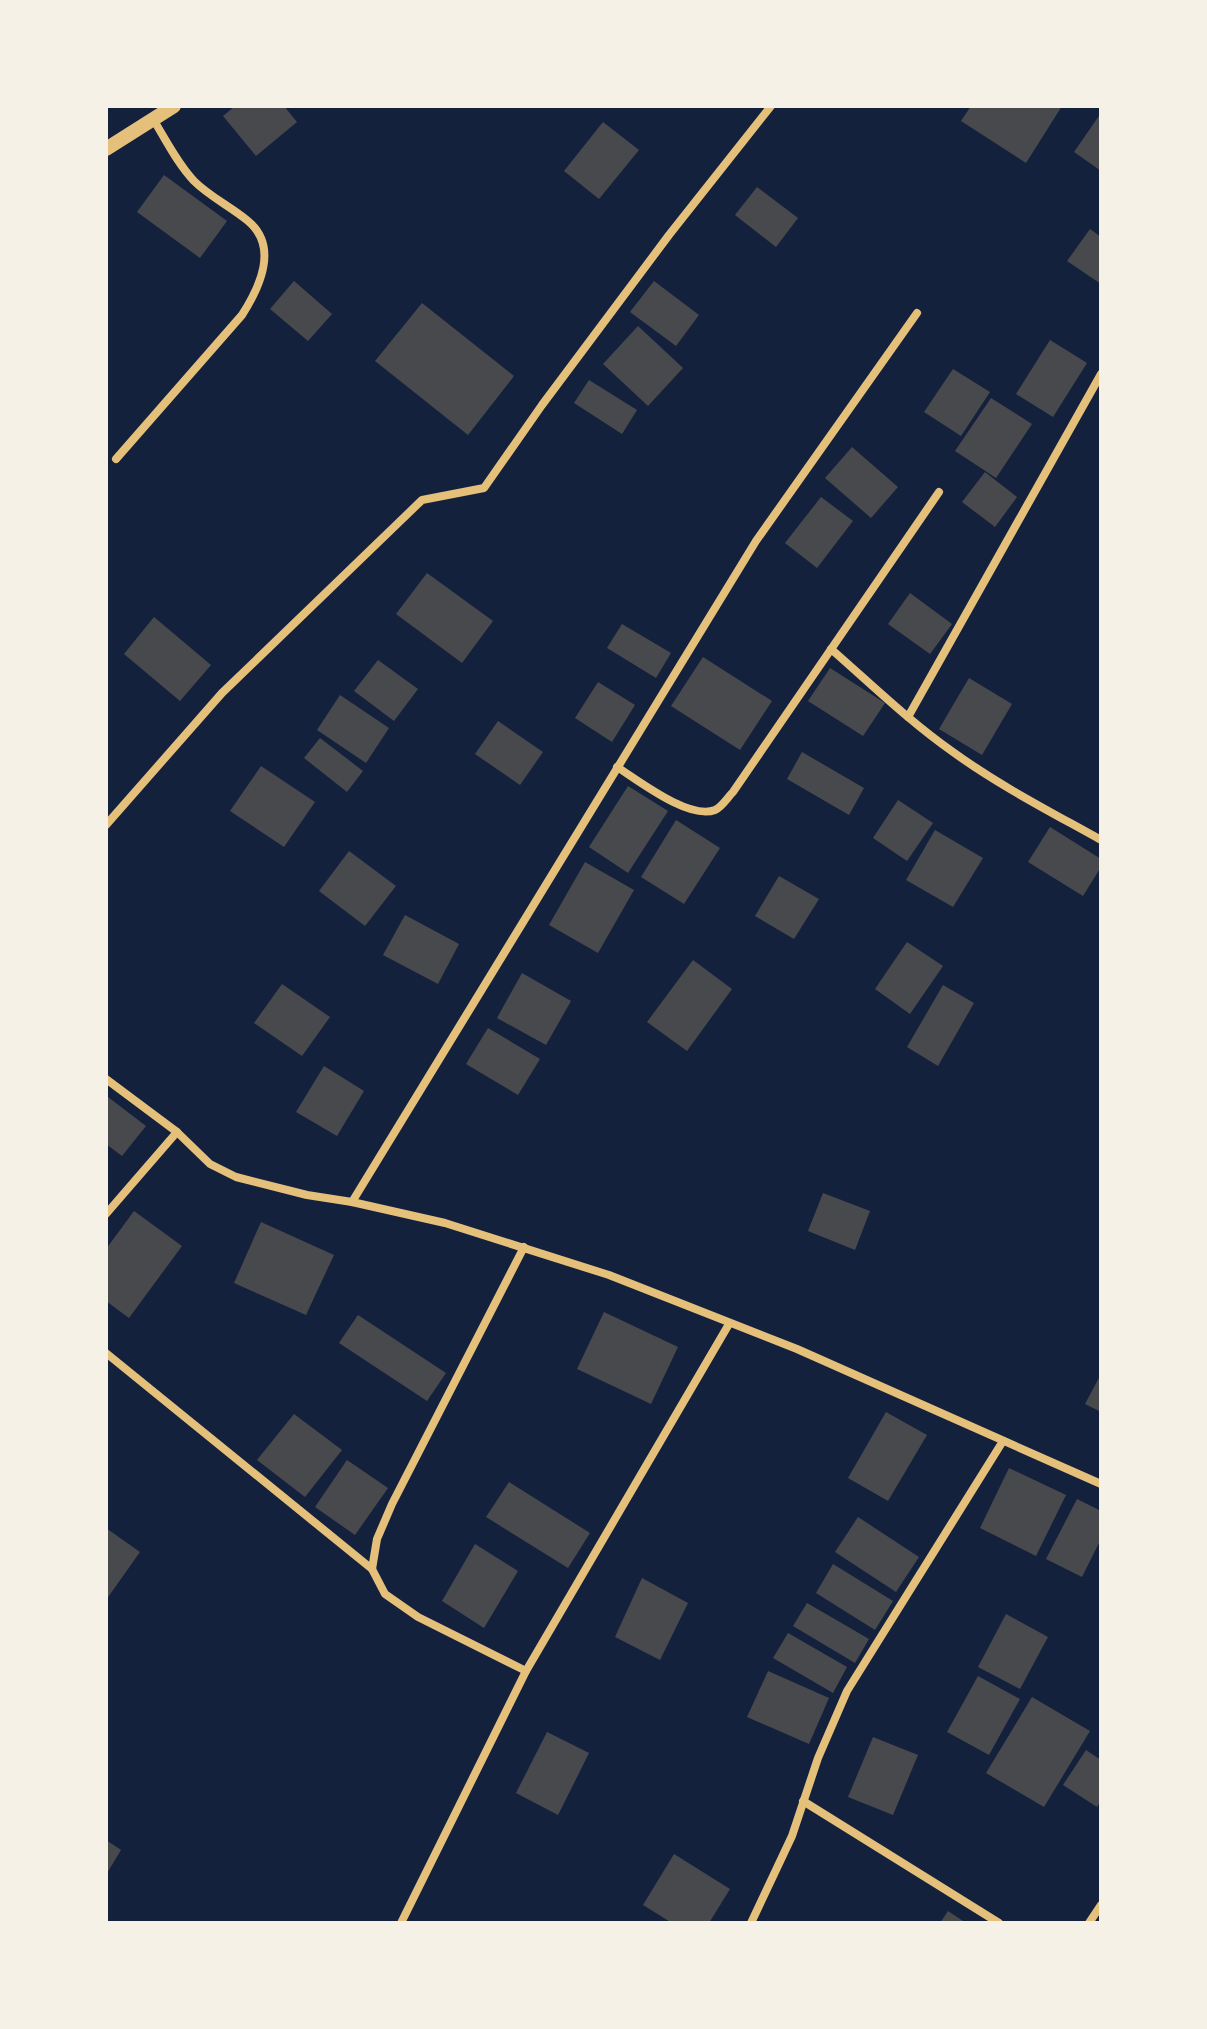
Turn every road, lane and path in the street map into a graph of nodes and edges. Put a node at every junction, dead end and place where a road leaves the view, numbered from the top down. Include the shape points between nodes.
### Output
1 (174, 106) edge
2 (771, 106) edge
3 (153, 119) junction
4 (106, 149) edge
5 (917, 313) dead end
6 (1101, 374) edge
7 (116, 459) dead end
8 (939, 492) dead end
9 (831, 649) junction
10 (908, 717) junction
11 (617, 767) junction
12 (106, 825) edge
13 (1101, 840) edge
14 (106, 1079) edge
15 (177, 1132) junction
16 (352, 1202) junction
17 (106, 1214) edge
18 (524, 1247) junction
19 (729, 1324) junction
20 (106, 1353) edge
21 (1003, 1441) junction
22 (1101, 1484) edge
23 (372, 1569) junction
24 (526, 1671) junction
25 (803, 1801) junction
26 (1101, 1905) edge
27 (401, 1923) edge
28 (751, 1923) edge
29 (999, 1923) edge
30 (1089, 1923) edge

1 - 3 street
2 - 12 street via 669,235 484,488 422,500 222,693
3 - 4 street
3 - 7 street via 191,178 250,222 266,253 256,293 242,315
5 - 11 street via 756,541
6 - 10 street
8 - 9 street
9 - 10 street
9 - 11 street via 717,809 701,812 679,805
10 - 13 street via 992,778
11 - 16 street
14 - 15 street
15 - 16 street via 210,1164 236,1177
15 - 17 street
16 - 18 street
18 - 19 street
18 - 23 street via 392,1504 377,1539
19 - 21 street
19 - 24 street
20 - 23 street
21 - 22 street
21 - 25 street via 847,1691
23 - 24 street via 385,1594 407,1609
24 - 27 street
25 - 28 street
25 - 29 street
26 - 30 street

